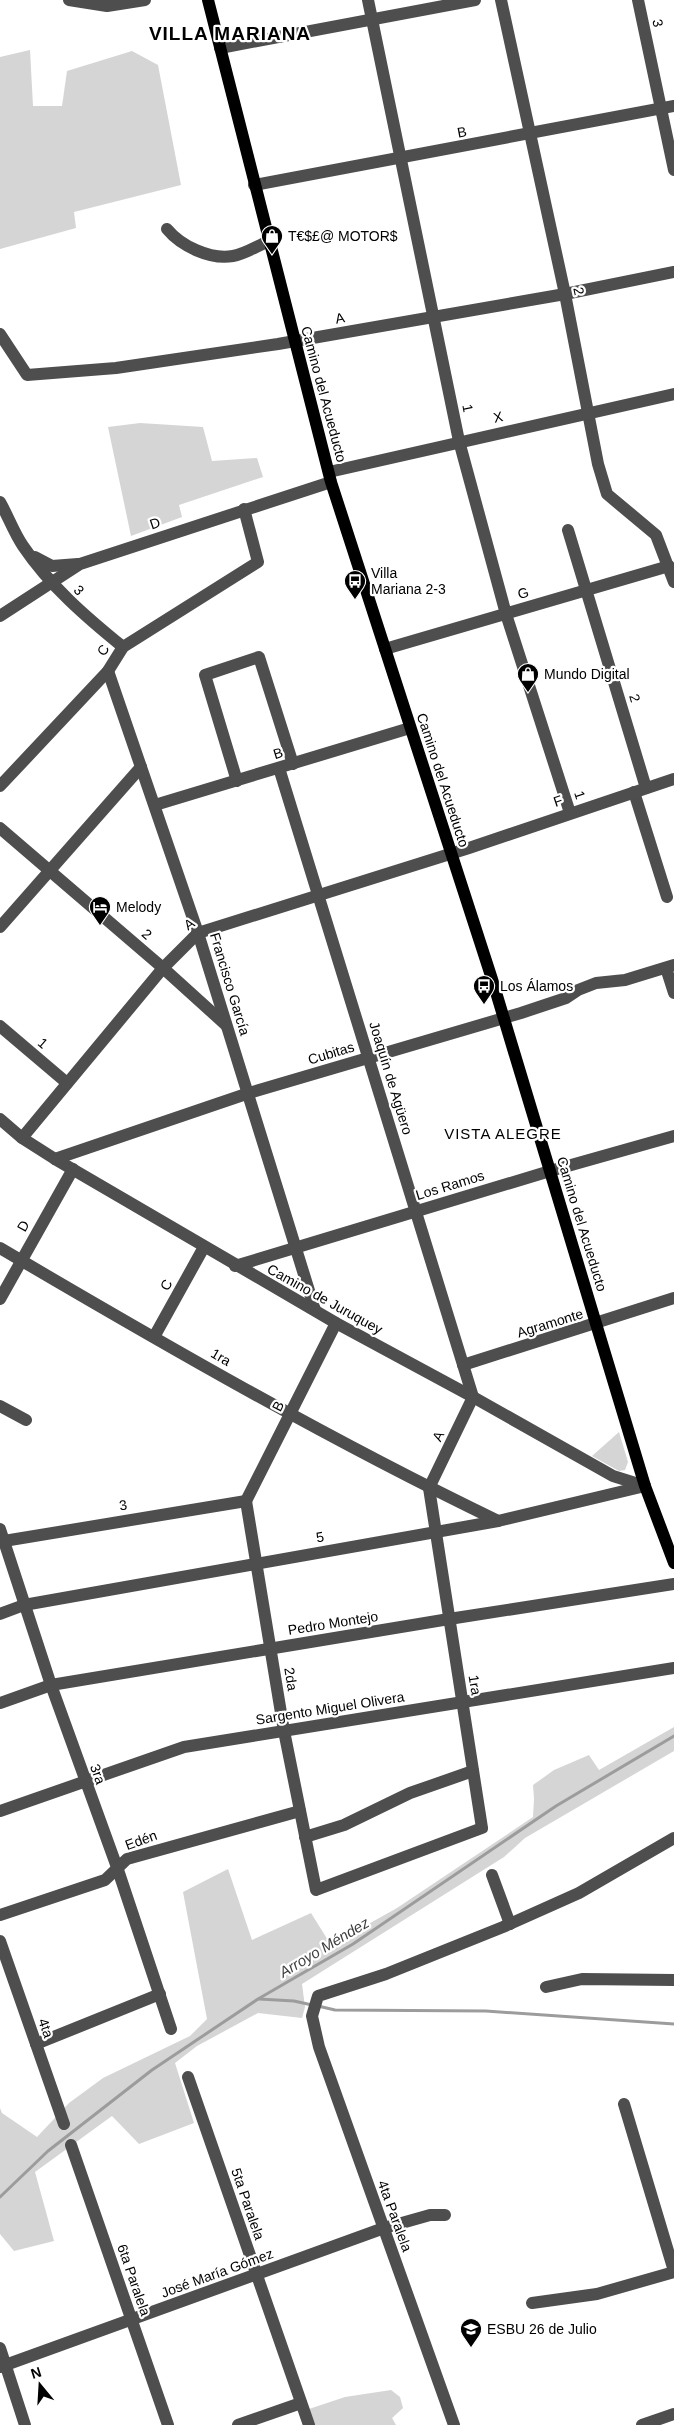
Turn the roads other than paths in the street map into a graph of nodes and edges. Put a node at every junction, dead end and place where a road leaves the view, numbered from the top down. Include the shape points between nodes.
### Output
1 (69, 0) edge
2 (145, 0) edge
3 (208, 0) edge
4 (368, 0) edge
5 (475, 0) edge
6 (501, 0) edge
7 (638, 0) edge
8 (372, 20) junction
9 (220, 48) junction
10 (668, 107) edge
11 (530, 134) junction
12 (400, 159) junction
13 (674, 170) edge
14 (254, 185) junction
15 (167, 228) dead end
16 (269, 241) junction
17 (674, 272) edge
18 (565, 294) junction
19 (434, 315) junction
20 (0, 334) edge
21 (294, 341) junction
22 (674, 394) edge
23 (588, 413) junction
24 (459, 441) junction
25 (330, 477) junction
26 (1, 507) edge
27 (244, 509) junction
28 (568, 530) dead end
29 (22, 545) junction
30 (80, 564) junction
31 (669, 566) junction
32 (51, 582) junction
33 (674, 582) edge
34 (587, 591) junction
35 (506, 614) junction
36 (0, 616) edge
37 (122, 647) junction
38 (385, 649) junction
39 (108, 671) junction
40 (410, 728) junction
41 (293, 764) junction
42 (141, 766) junction
43 (278, 768) junction
44 (674, 779) edge
45 (237, 781) junction
46 (0, 786) edge
47 (646, 788) junction
48 (634, 792) junction
49 (155, 805) junction
50 (570, 813) junction
51 (0, 828) edge
52 (451, 853) junction
53 (50, 871) junction
54 (318, 894) junction
55 (666, 897) dead end
56 (0, 927) edge
57 (198, 933) junction
58 (670, 967) edge
59 (163, 968) junction
60 (674, 993) edge
61 (504, 1018) junction
62 (0, 1026) edge
63 (227, 1027) junction
64 (369, 1057) junction
65 (67, 1083) junction
66 (249, 1093) junction
67 (0, 1119) edge
68 (674, 1136) edge
69 (22, 1138) junction
70 (55, 1159) junction
71 (73, 1169) junction
72 (550, 1171) junction
73 (416, 1211) junction
74 (204, 1247) junction
75 (0, 1248) edge
76 (297, 1248) junction
77 (21, 1260) junction
78 (236, 1266) junction
79 (674, 1298) edge
80 (0, 1299) edge
81 (315, 1310) junction
82 (336, 1323) junction
83 (596, 1324) junction
84 (154, 1337) junction
85 (463, 1366) junction
86 (473, 1397) junction
87 (0, 1406) edge
88 (291, 1415) junction
89 (26, 1420) dead end
90 (645, 1486) junction
91 (429, 1488) junction
92 (246, 1501) junction
93 (498, 1521) junction
94 (436, 1532) junction
95 (2, 1535) edge
96 (674, 1563) edge
97 (255, 1564) junction
98 (674, 1584) edge
99 (24, 1605) junction
100 (0, 1614) edge
101 (450, 1619) junction
102 (272, 1648) junction
103 (674, 1668) edge
104 (51, 1685) junction
105 (462, 1702) junction
106 (0, 1703) edge
107 (284, 1731) junction
108 (473, 1771) junction
109 (85, 1782) junction
110 (0, 1811) edge
111 (300, 1811) junction
112 (306, 1837) junction
113 (674, 1838) edge
114 (118, 1870) junction
115 (492, 1875) dead end
116 (316, 1890) joint
117 (0, 1915) edge
118 (510, 1924) junction
119 (0, 1941) edge
120 (674, 1980) edge
121 (546, 1987) dead end
122 (160, 1994) junction
123 (171, 2029) dead end
124 (36, 2044) junction
125 (188, 2077) dead end
126 (624, 2104) dead end
127 (64, 2124) dead end
128 (71, 2145) dead end
129 (446, 2215) dead end
130 (384, 2228) junction
131 (674, 2272) edge
132 (256, 2274) junction
133 (532, 2303) dead end
134 (132, 2320) junction
135 (0, 2348) edge
136 (3, 2366) edge
137 (302, 2402) junction
138 (674, 2414) edge
139 (25, 2425) edge
140 (168, 2425) edge
141 (238, 2425) edge
142 (309, 2425) edge
143 (454, 2425) edge
144 (642, 2425) edge

1 - 2 street via 107,6
3 - 9 main road, Camino del Acueducto
4 - 8 street, 1
5 - 8 street
6 - 11 street, 2
7 - 10 street, 3
8 - 9 street
8 - 12 street, 1
9 - 14 main road, Camino del Acueducto
10 - 11 street, B
10 - 13 street, 3
11 - 12 street, B
11 - 18 street, 2
12 - 14 street, B
12 - 19 street, 1
14 - 16 main road, Camino del Acueducto
15 - 16 street via 184,244 218,257 234,256
16 - 21 main road, Camino del Acueducto
17 - 18 street, A
18 - 19 street, A
18 - 23 street, 2
19 - 21 street, A
19 - 24 street, 1
20 - 21 street, A via 27,375 116,368
21 - 25 main road, Camino del Acueducto
22 - 23 street, X
23 - 24 street, X
23 - 31 street, 2 via 607,494 656,535
24 - 25 street, X
24 - 35 street, 1
25 - 27 street, D
25 - 38 main road, Camino del Acueducto
26 - 29 street, 3
27 - 30 street, D
27 - 37 street, C via 258,562
28 - 34 street, 2
29 - 30 street, 3 via 38,560 52,566
29 - 32 street, 3
30 - 32 street, D
31 - 33 street
31 - 34 street, G
32 - 36 street, D
32 - 37 street, 3 via 79,612
34 - 35 street, G
34 - 47 street, 2
35 - 38 street, G
35 - 50 street, 1
37 - 39 street, C
38 - 40 main road, Camino del Acueducto
39 - 42 street, Francisco García
39 - 46 street, C
40 - 41 street, B
40 - 52 main road, Camino del Acueducto
41 - 43 street, B
41 - 45 street via 259,657 205,675
42 - 49 street, Francisco García
42 - 53 street
43 - 45 street, B
43 - 54 street, Joaquín de Agüero
44 - 47 street, F
45 - 49 street, B
47 - 48 street, F
48 - 50 street, F
48 - 55 street
49 - 57 street, Francisco García
50 - 52 street, F
51 - 53 street, 2
52 - 54 street, A
52 - 61 main road, Camino del Acueducto
53 - 56 street
53 - 59 street, 2
54 - 57 street, A
54 - 64 street, Joaquín de Agüero
57 - 59 street, A
57 - 63 street, Francisco García
58 - 60 street
58 - 61 street, Cubitas via 625,980 596,983 566,998
59 - 63 street, 2
59 - 65 street, A
61 - 64 street, Cubitas
61 - 72 main road, Camino del Acueducto
62 - 65 street, 1
63 - 66 street, Francisco García
64 - 66 street, Cubitas
64 - 73 street, Joaquín de Agüero
65 - 69 street, A
66 - 70 street, Cubitas
66 - 76 street, Francisco García
67 - 69 street, Camino de Juruquey
68 - 72 street, Los Ramos
69 - 70 street, Camino de Juruquey
70 - 71 street, Camino de Juruquey
71 - 74 street, Camino de Juruquey
71 - 77 street, D
72 - 73 street, Los Ramos
72 - 83 main road, Camino del Acueducto
73 - 76 street, Los Ramos
73 - 85 street, Joaquín de Agüero
74 - 78 street, Camino de Juruquey
74 - 84 street, C
75 - 77 street, 1ra
76 - 78 street, Los Ramos
76 - 81 street, Francisco García
77 - 80 street, D
77 - 84 street, 1ra
78 - 81 street, Camino de Juruquey
79 - 83 street, Agramonte
81 - 82 street, Camino de Juruquey
82 - 86 street, Camino de Juruquey
82 - 88 street, B
83 - 85 street, Agramonte
83 - 90 main road, Camino del Acueducto
84 - 88 street, 1ra
85 - 86 street, Joaquín de Agüero
86 - 90 street, Camino de Juruquey via 613,1476
86 - 91 street, A
87 - 89 street
88 - 91 street, 1ra
88 - 92 street, B
90 - 93 street, 5
90 - 96 main road, Camino del Acueducto
91 - 93 street, 1ra
91 - 94 street, 1ra
92 - 95 street, 3
92 - 97 street, 2da
93 - 94 street, 5
94 - 97 street, 5
94 - 101 street, 1ra
95 - 99 street, 3ra
97 - 99 street, 5
97 - 102 street, 2da
98 - 101 street, Pedro Montejo
99 - 100 street, 5
99 - 104 street, 3ra
101 - 102 street, Pedro Montejo
101 - 105 street, 1ra
102 - 104 street, Pedro Montejo
102 - 107 street, 2da
103 - 105 street, Sargento Miguel Olivera
104 - 106 street, Pedro Montejo
104 - 109 street, 3ra
105 - 107 street, Sargento Miguel Olivera
105 - 108 street, 1ra
107 - 109 street, Sargento Miguel Olivera via 184,1747
107 - 111 street, 2da
108 - 112 street via 410,1793 344,1825
108 - 116 street, 1ra via 482,1828
109 - 110 street, Sargento Miguel Olivera
109 - 114 street, 3ra
111 - 112 street, 2da
111 - 114 street, Edén via 127,1859
112 - 116 street, 2da
113 - 118 street via 579,1893
114 - 117 street, Edén via 105,1880
114 - 122 street, 3ra
115 - 118 street
118 - 130 street, 4ta Paralela via 386,1974 318,1996 312,2016 319,2047
119 - 124 street, 4ta
120 - 121 street via 582,1979
122 - 123 street, 3ra
122 - 124 street
124 - 127 street, 4ta
125 - 132 street, 5ta Paralela
126 - 131 street
128 - 134 street, 6ta Paralela
129 - 130 street, José María Gómez via 430,2215
130 - 132 street, José María Gómez
130 - 143 street, 4ta Paralela
131 - 133 street via 596,2294
132 - 134 street, José María Gómez
132 - 137 street, 5ta Paralela
134 - 136 street, José María Gómez
134 - 140 street, 6ta Paralela
135 - 136 street
136 - 139 street
137 - 141 street
137 - 142 street, 5ta Paralela
138 - 144 street

